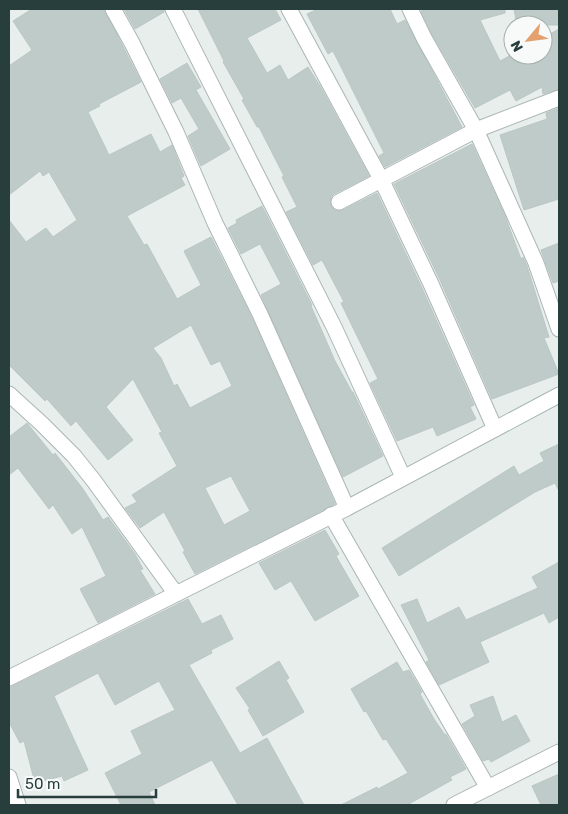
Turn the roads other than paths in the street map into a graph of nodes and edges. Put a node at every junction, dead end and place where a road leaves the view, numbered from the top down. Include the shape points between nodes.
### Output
1 (113, 9) edge
2 (173, 9) edge
3 (289, 9) edge
4 (410, 9) edge
5 (559, 98) edge
6 (476, 130) junction
7 (381, 179) junction
8 (339, 202) dead end
9 (559, 329) edge
10 (9, 394) edge
11 (559, 395) edge
12 (495, 429) junction
13 (403, 477) junction
14 (346, 508) junction
15 (331, 515) junction
16 (176, 594) junction
17 (9, 678) edge
18 (559, 752) edge
19 (9, 777) edge
20 (488, 788) junction
21 (18, 805) edge
22 (454, 805) edge

1 - 14 street via 176,132
2 - 13 street via 334,326
3 - 7 street
4 - 6 street
5 - 6 street
6 - 7 street
6 - 9 street via 536,263
7 - 8 street
7 - 12 street
10 - 16 street via 74,456
11 - 12 street
12 - 13 street
13 - 14 street
14 - 15 street
15 - 16 street
15 - 20 street
16 - 17 street
18 - 20 street
19 - 21 street
20 - 22 street

